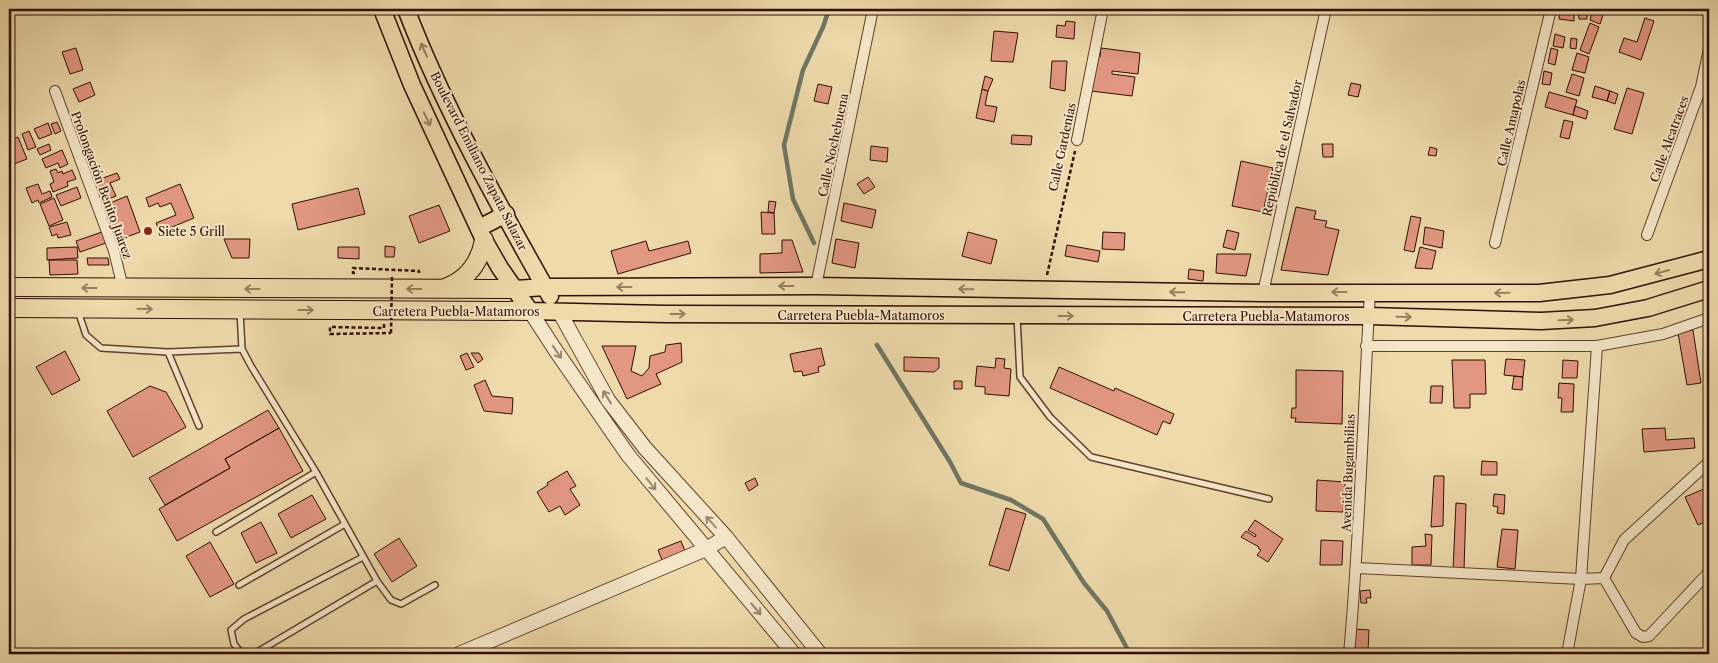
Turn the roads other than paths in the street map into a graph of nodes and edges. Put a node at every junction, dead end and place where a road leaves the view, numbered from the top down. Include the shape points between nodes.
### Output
1 (382, 9) edge
2 (406, 9) edge
3 (873, 9) edge
4 (1104, 9) edge
5 (1326, 9) edge
6 (1551, 9) edge
7 (1709, 49) edge
8 (54, 91) dead end
9 (1077, 140) road end
10 (506, 214) junction
11 (481, 234) junction
12 (1647, 236) dead end
13 (1495, 243) dead end
14 (1709, 259) edge
15 (816, 286) junction
16 (9, 287) edge
17 (545, 287) junction
18 (123, 288) junction
19 (440, 289) junction
20 (516, 289) junction
21 (1709, 289) edge
22 (1370, 292) junction
23 (1263, 293) junction
24 (9, 308) edge
25 (77, 308) junction
26 (240, 310) junction
27 (530, 311) junction
28 (559, 311) junction
29 (1017, 316) junction
30 (1369, 316) junction
31 (1709, 318) edge
32 (1366, 346) junction
33 (1597, 346) junction
34 (242, 349) junction
35 (168, 352) junction
36 (590, 367) junction
37 (574, 378) junction
38 (199, 426) dead end
39 (1709, 462) edge
40 (316, 472) junction
41 (1269, 499) dead end
42 (345, 524) junction
43 (216, 532) dead end
44 (726, 538) junction
45 (706, 549) junction
46 (363, 557) junction
47 (1357, 568) junction
48 (1709, 573) edge
49 (1604, 578) junction
50 (1581, 579) junction
51 (377, 581) junction
52 (435, 585) dead end
53 (239, 586) dead end
54 (242, 654) edge
55 (247, 654) edge
56 (460, 654) edge
57 (794, 654) edge
58 (820, 654) edge
59 (1349, 654) edge
60 (1566, 654) edge

1 -> 11 main road, Boulevard Emiliano Zapata Salazar via 412,85
10 -> 2 main road, Boulevard Emiliano Zapata Salazar via 442,92
3 - 15 street, Calle Nochebuena
4 - 9 street, Calle Gardenias
5 - 23 street, República de el Salvador
6 - 13 street, Calle Amapolas
7 - 12 street, Calle Alcatraces via 1701,88
8 - 18 street, Prolongación Benito Juárez via 114,251
10 - 11 main road
10 - 17 main road, Boulevard Emiliano Zapata Salazar
11 - 19 highway via 480,256 471,270 457,282
11 - 20 main road, Boulevard Emiliano Zapata Salazar
14 -> 22 main road, Carretera Puebla-Matamoros via 1610,285 1539,293
15 -> 17 main road, Carretera Puebla-Matamoros
23 -> 15 main road, Carretera Puebla-Matamoros
18 -> 16 highway, Carretera Puebla-Matamoros
17 - 20 main road, Carretera Puebla-Matamoros
17 - 28 main road, Boulevard Emiliano Zapata Salazar
19 -> 18 highway, Carretera Puebla-Matamoros
19 - 20 highway, Carretera Puebla-Matamoros
20 - 27 main road, Boulevard Emiliano Zapata Salazar
30 -> 21 main road, Carretera Puebla-Matamoros via 1541,321 1595,318 1648,308
22 -> 23 main road, Carretera Puebla-Matamoros
22 - 30 street, Avenida Bugambilias
24 - 25 highway, Carretera Puebla-Matamoros
25 -> 26 highway, Carretera Puebla-Matamoros
25 - 35 lane via 86,335 101,348
26 -> 27 highway, Carretera Puebla-Matamoros
26 - 34 lane
27 - 28 main road, Carretera Puebla-Matamoros
27 -> 37 street
28 -> 29 main road, Carretera Puebla-Matamoros
28 - 36 street
29 -> 30 main road, Carretera Puebla-Matamoros
29 - 41 lane via 1020,377 1050,418 1091,456
30 - 32 street, Avenida Bugambilias
31 - 33 street via 1663,334
32 - 33 street
32 - 47 street, Avenida Bugambilias
33 - 50 street
34 - 35 lane
34 - 40 lane
35 - 38 lane
36 - 37 street
44 -> 36 street via 646,448 608,400
37 -> 45 street via 628,454
39 - 49 street via 1624,540
40 - 42 lane
40 - 43 lane
42 - 46 lane
42 - 53 lane
44 - 45 street
44 - 58 street
45 - 56 street
45 -> 57 street
46 - 51 lane
46 - 54 lane via 244,619 230,630 234,644
47 - 50 street
47 - 59 street, Avenida Bugambilias
48 - 49 street via 1649,636 1643,637 1636,633
49 - 50 street
50 - 60 street
51 - 52 lane via 391,600 401,604
51 - 55 lane via 254,654

